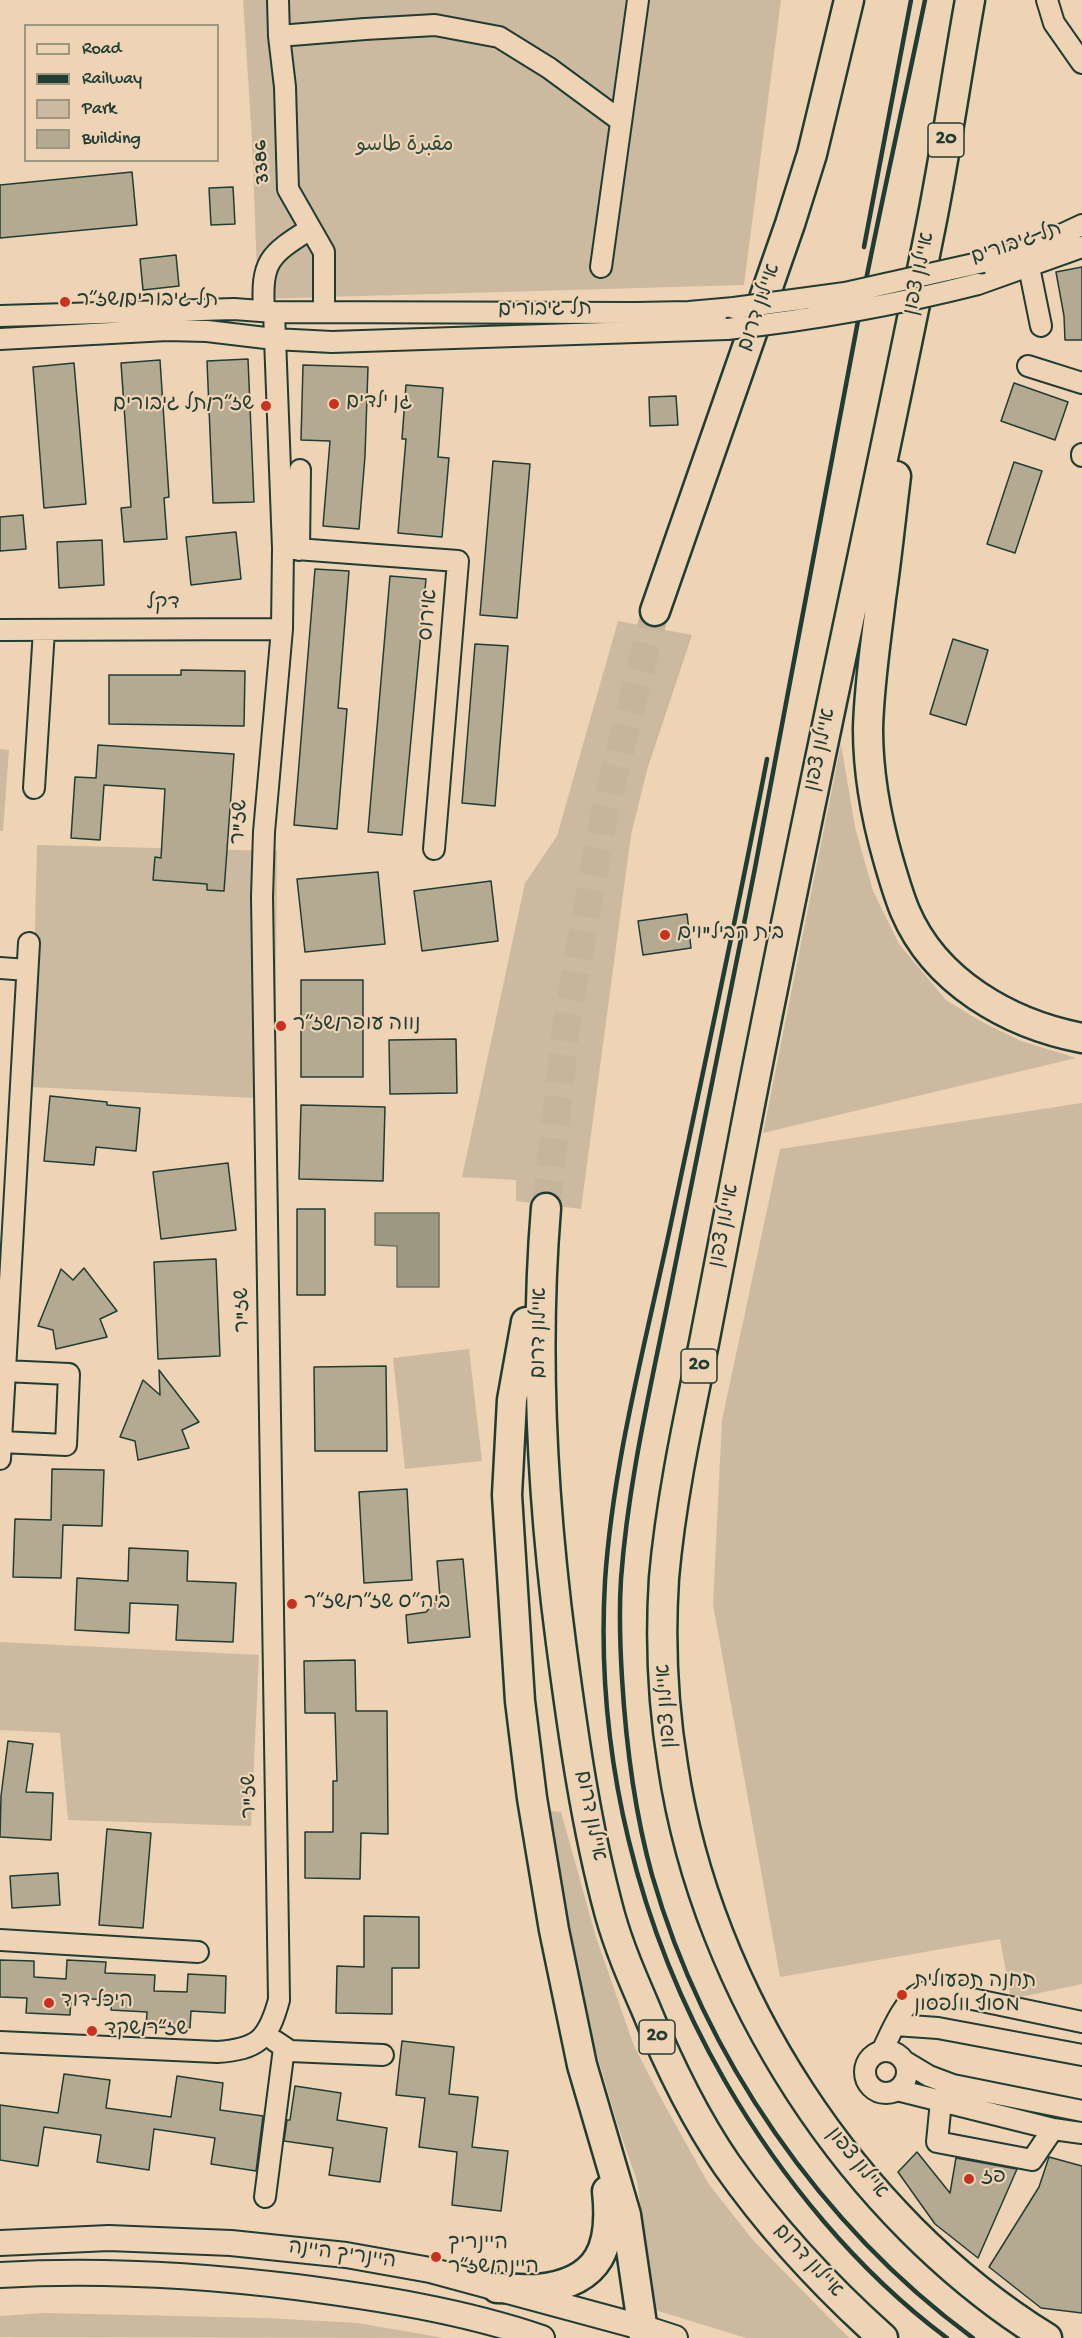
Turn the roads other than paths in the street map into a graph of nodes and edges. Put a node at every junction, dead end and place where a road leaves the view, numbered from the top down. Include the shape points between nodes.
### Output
1 (278, 0) edge
2 (638, 0) edge
3 (849, 0) edge
4 (970, 0) edge
5 (1047, 0) edge
6 (279, 36) junction
7 (1082, 63) edge
8 (621, 121) junction
9 (1082, 225) edge
10 (310, 229) junction
11 (1082, 247) edge
12 (601, 267) dead end
13 (1029, 267) junction
14 (919, 280) junction
15 (269, 312) junction
16 (324, 312) junction
17 (0, 316) edge
18 (1041, 326) dead end
19 (0, 339) edge
20 (274, 339) junction
21 (1028, 366) dead end
22 (1082, 383) edge
23 (300, 470) dead end
24 (291, 549) junction
25 (654, 611) tunnel mouth
26 (282, 629) junction
27 (0, 630) edge
28 (44, 630) junction
29 (34, 788) dead end
30 (434, 849) dead end
31 (28, 944) dead end
32 (0, 968) edge
33 (27, 970) junction
34 (1082, 1038) edge
35 (4, 1371) junction
36 (2, 1402) edge
37 (1, 1438) edge
38 (0, 1940) edge
39 (198, 1952) dead end
40 (1082, 2022) edge
41 (895, 2025) junction
42 (266, 2034) junction
43 (0, 2042) edge
44 (284, 2048) junction
45 (882, 2051) junction
46 (383, 2055) dead end
47 (1082, 2055) edge
48 (904, 2061) junction
49 (897, 2090) junction
50 (941, 2102) junction
51 (1082, 2111) edge
52 (600, 2129) junction
53 (1053, 2129) junction
54 (1082, 2133) edge
55 (265, 2197) dead end
56 (0, 2243) edge
57 (0, 2275) edge
58 (497, 2288) junction
59 (643, 2332) edge
60 (542, 2338) edge
61 (675, 2338) edge
62 (883, 2338) edge
63 (1047, 2338) edge

1 - 6 street, 3386
2 - 8 street
3 - 25 highway, איילון דרום via 812,154 790,224
4 - 14 highway, איילון צפון / 20
5 - 7 street via 1054,23
6 - 8 street via 435,26 499,37
6 - 10 street, 3386 via 288,189
8 - 12 street
9 - 16 street, תל גיבורים, bridge via 1037,246 983,262 845,293 734,308 657,313
10 - 15 street, שז"ר via 280,248 265,268
10 - 16 street, 3386 via 324,252
11 - 13 street, תל גיבורים
13 - 18 street
13 - 20 street, תל גיבורים, bridge via 978,284 859,311 727,329 332,342
14 - 34 highway via 868,729 871,782 884,843 905,912 948,972 989,1005 1024,1021
14 - 63 highway, איילון צפון / 20 via 678,1473 664,1585 667,1719 679,1804 694,1865 735,1976 792,2079 849,2159 932,2250
15 - 16 street, תל גיבורים
15 - 17 street, תל גיבורים via 234,309
15 - 20 street, שז"ר
19 - 20 street, תל גיבורים via 168,330 239,333
20 - 24 street, שז"ר
21 - 22 street
23 - 24 street
24 - 26 street, שז"ר
24 - 30 street, אירוס via 458,561
26 - 28 street, דקל
26 - 42 street, שז"ר via 262,897 279,2000
27 - 28 street, דקל
28 - 29 street
31 - 33 street
32 - 33 street
33 - 35 street
35 - 36 street
35 - 37 street via 69,1374 66,1445
36 - 37 street
38 - 39 street
40 - 41 street via 934,1991 918,1994
41 - 45 street
41 - 47 street via 938,2028
42 - 43 street via 244,2050 217,2052
42 - 44 street
44 - 46 street
44 - 55 street
45 - 48 street via 895,2053
45 - 49 street via 868,2061 867,2081 884,2093
48 - 49 street via 907,2073 903,2086
48 - 51 street via 953,2085
49 - 50 street
50 - 53 street
50 - 53 street via 937,2142 1032,2160
52 - 58 highway via 608,2238 595,2264 560,2284 538,2289
52 - 59 highway via 626,2215
52 - 62 highway, איילון דרום / 20 via 570,2011 540,1842 520,1701 513,1603 507,1495 512,1400 546,1214 539,1347 547,1521 578,1760 611,1917 659,2040 726,2163 770,2222 818,2276
53 - 54 street
56 - 58 main road, היינריך היינה via 109,2238 251,2245 346,2255 430,2270
57 - 60 main road, היינריך היינה via 151,2273 296,2287 429,2308
58 - 59 main road, היינריך היינה
59 - 61 main road, היינריך היינה

